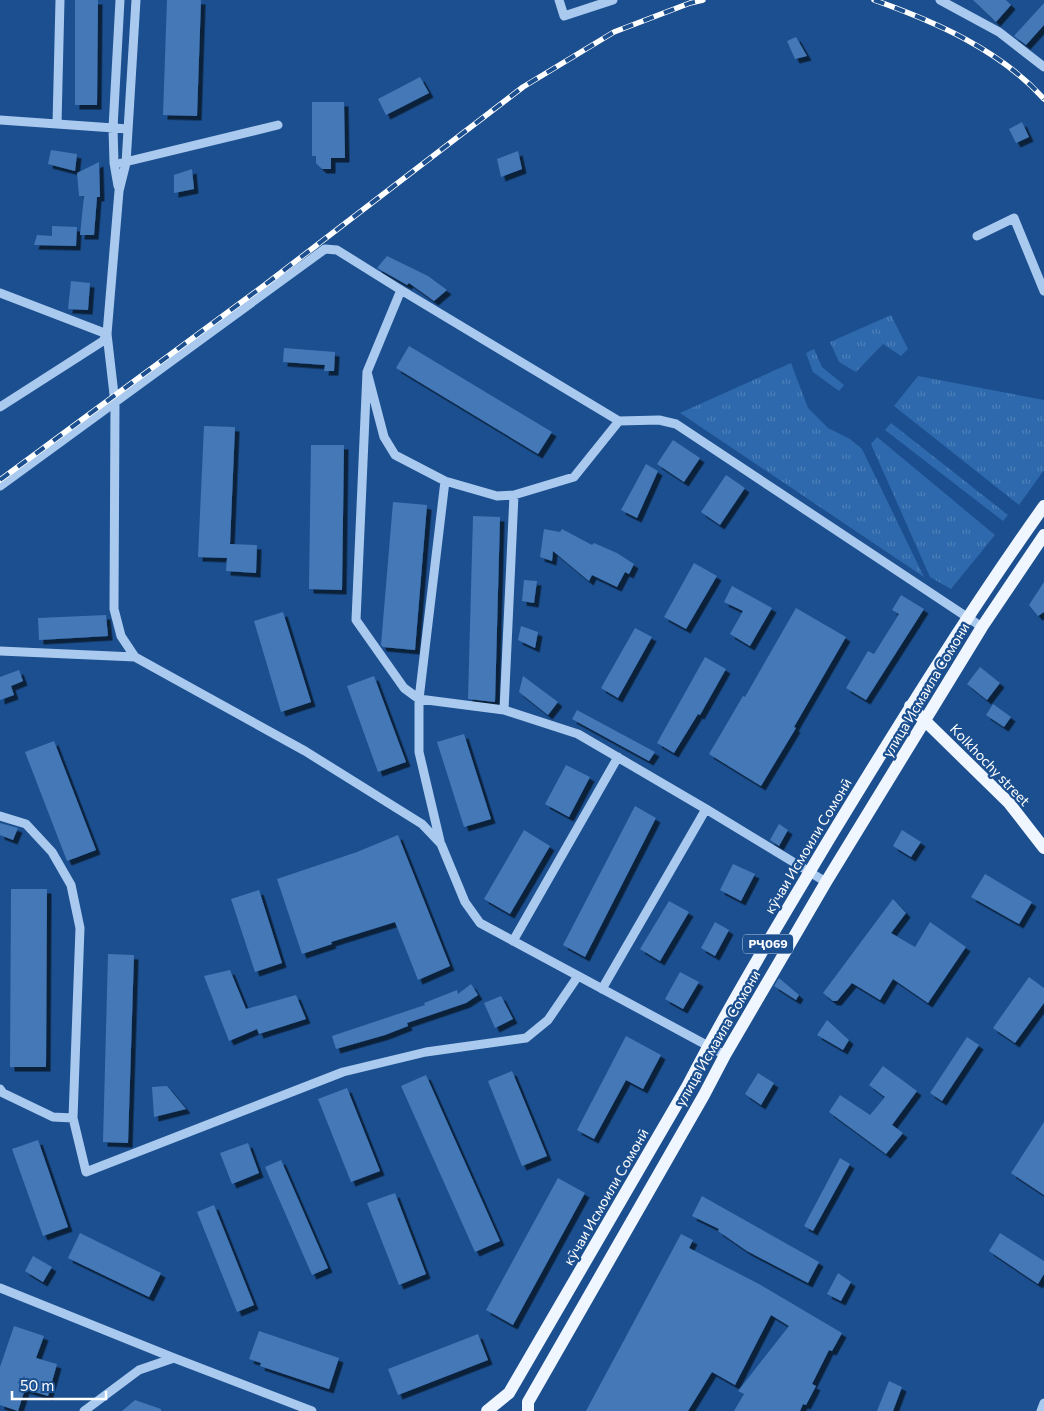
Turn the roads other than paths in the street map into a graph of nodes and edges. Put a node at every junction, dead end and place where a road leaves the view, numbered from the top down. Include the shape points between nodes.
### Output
1 (60, 0) edge
2 (120, 0) edge
3 (136, 0) edge
4 (559, 0) edge
5 (613, 0) edge
6 (940, 0) edge
7 (1044, 66) edge
8 (0, 120) edge
9 (57, 124) junction
10 (278, 125) dead end
11 (113, 128) junction
12 (128, 129) junction
13 (126, 163) junction
14 (114, 164) junction
15 (119, 191) junction
16 (977, 236) dead end
17 (401, 290) junction
18 (1044, 291) edge
19 (0, 293) edge
20 (107, 334) junction
21 (367, 372) junction
22 (115, 402) junction
23 (0, 407) edge
24 (619, 421) junction
25 (445, 480) junction
26 (0, 486) edge
27 (514, 495) junction
28 (1044, 506) edge
29 (1044, 535) edge
30 (968, 617) junction
31 (982, 627) junction
32 (0, 651) edge
33 (135, 657) junction
34 (418, 699) junction
35 (910, 706) junction
36 (504, 710) junction
37 (926, 721) junction
38 (618, 757) junction
39 (706, 809) junction
40 (0, 816) edge
41 (441, 844) junction
42 (1044, 848) edge
43 (810, 871) junction
44 (826, 882) junction
45 (514, 941) junction
46 (578, 976) junction
47 (602, 990) junction
48 (709, 1045) junction
49 (725, 1055) junction
50 (0, 1089) edge
51 (73, 1118) junction
52 (1, 1287) edge
53 (174, 1358) junction
54 (1044, 1403) edge
55 (84, 1411) edge
56 (312, 1411) edge
57 (487, 1411) edge
58 (528, 1411) edge
59 (1041, 1411) edge

1 - 9 street
2 - 11 street
3 - 12 street
4 - 5 street via 564,16
6 - 7 street via 999,32
8 - 9 street
9 - 11 street
10 - 13 street
11 - 12 street
11 - 14 street
12 - 13 street
13 - 14 street
13 - 15 street
14 - 15 street
15 - 20 street
16 - 18 street via 1014,218
17 - 21 street
17 - 22 street via 337,250 325,250
17 - 24 street
19 - 20 street
20 - 22 street
20 - 23 street via 103,341
21 - 25 street via 384,437 396,455
21 - 34 street via 356,620 404,688
22 - 26 street
22 - 33 street via 114,609 122,636
24 - 27 street via 574,477
24 - 30 street via 659,420 676,424
25 - 27 street via 497,496
25 - 34 street
27 - 36 street
28 - 30 main road, кӯчаи Исмоили Сомонӣ / РҶ069
29 - 31 main road, улица Исмаила Сомони / РҶ069
30 - 31 street
30 - 35 main road, кӯчаи Исмоили Сомонӣ / РҶ069
31 - 37 main road, улица Исмаила Сомони / РҶ069
32 - 33 street
33 - 41 street via 305,751 422,824
34 - 36 street
34 - 41 street via 419,752
35 - 37 main road, Kolkhochy street
35 - 43 main road, кӯчаи Исмоили Сомонӣ / РҶ069
36 - 38 street via 578,734
37 - 42 main road, Kolkhochy street via 1010,803
37 - 44 main road, улица Исмаила Сомони / РҶ069
38 - 39 street
38 - 45 street
39 - 43 street
39 - 47 street
40 - 51 street via 26,824 52,852 71,885 80,928
41 - 45 street via 466,902 480,923
43 - 44 street
43 - 48 main road, кӯчаи Исмоили Сомонӣ / РҶ069
44 - 49 main road, улица Исмаила Сомони / РҶ069
45 - 46 street
46 - 47 street
46 - 51 street via 548,1020 526,1038 426,1052 343,1072 86,1172
47 - 48 street
48 - 49 street
48 - 57 main road, кӯчаи Исмоили Сомонӣ / РҶ069 via 509,1392
49 - 58 main road, улица Исмаила Сомони / РҶ069 via 528,1402
50 - 51 street via 53,1117
52 - 53 street
53 - 55 street via 139,1370
53 - 56 street
54 - 59 street

